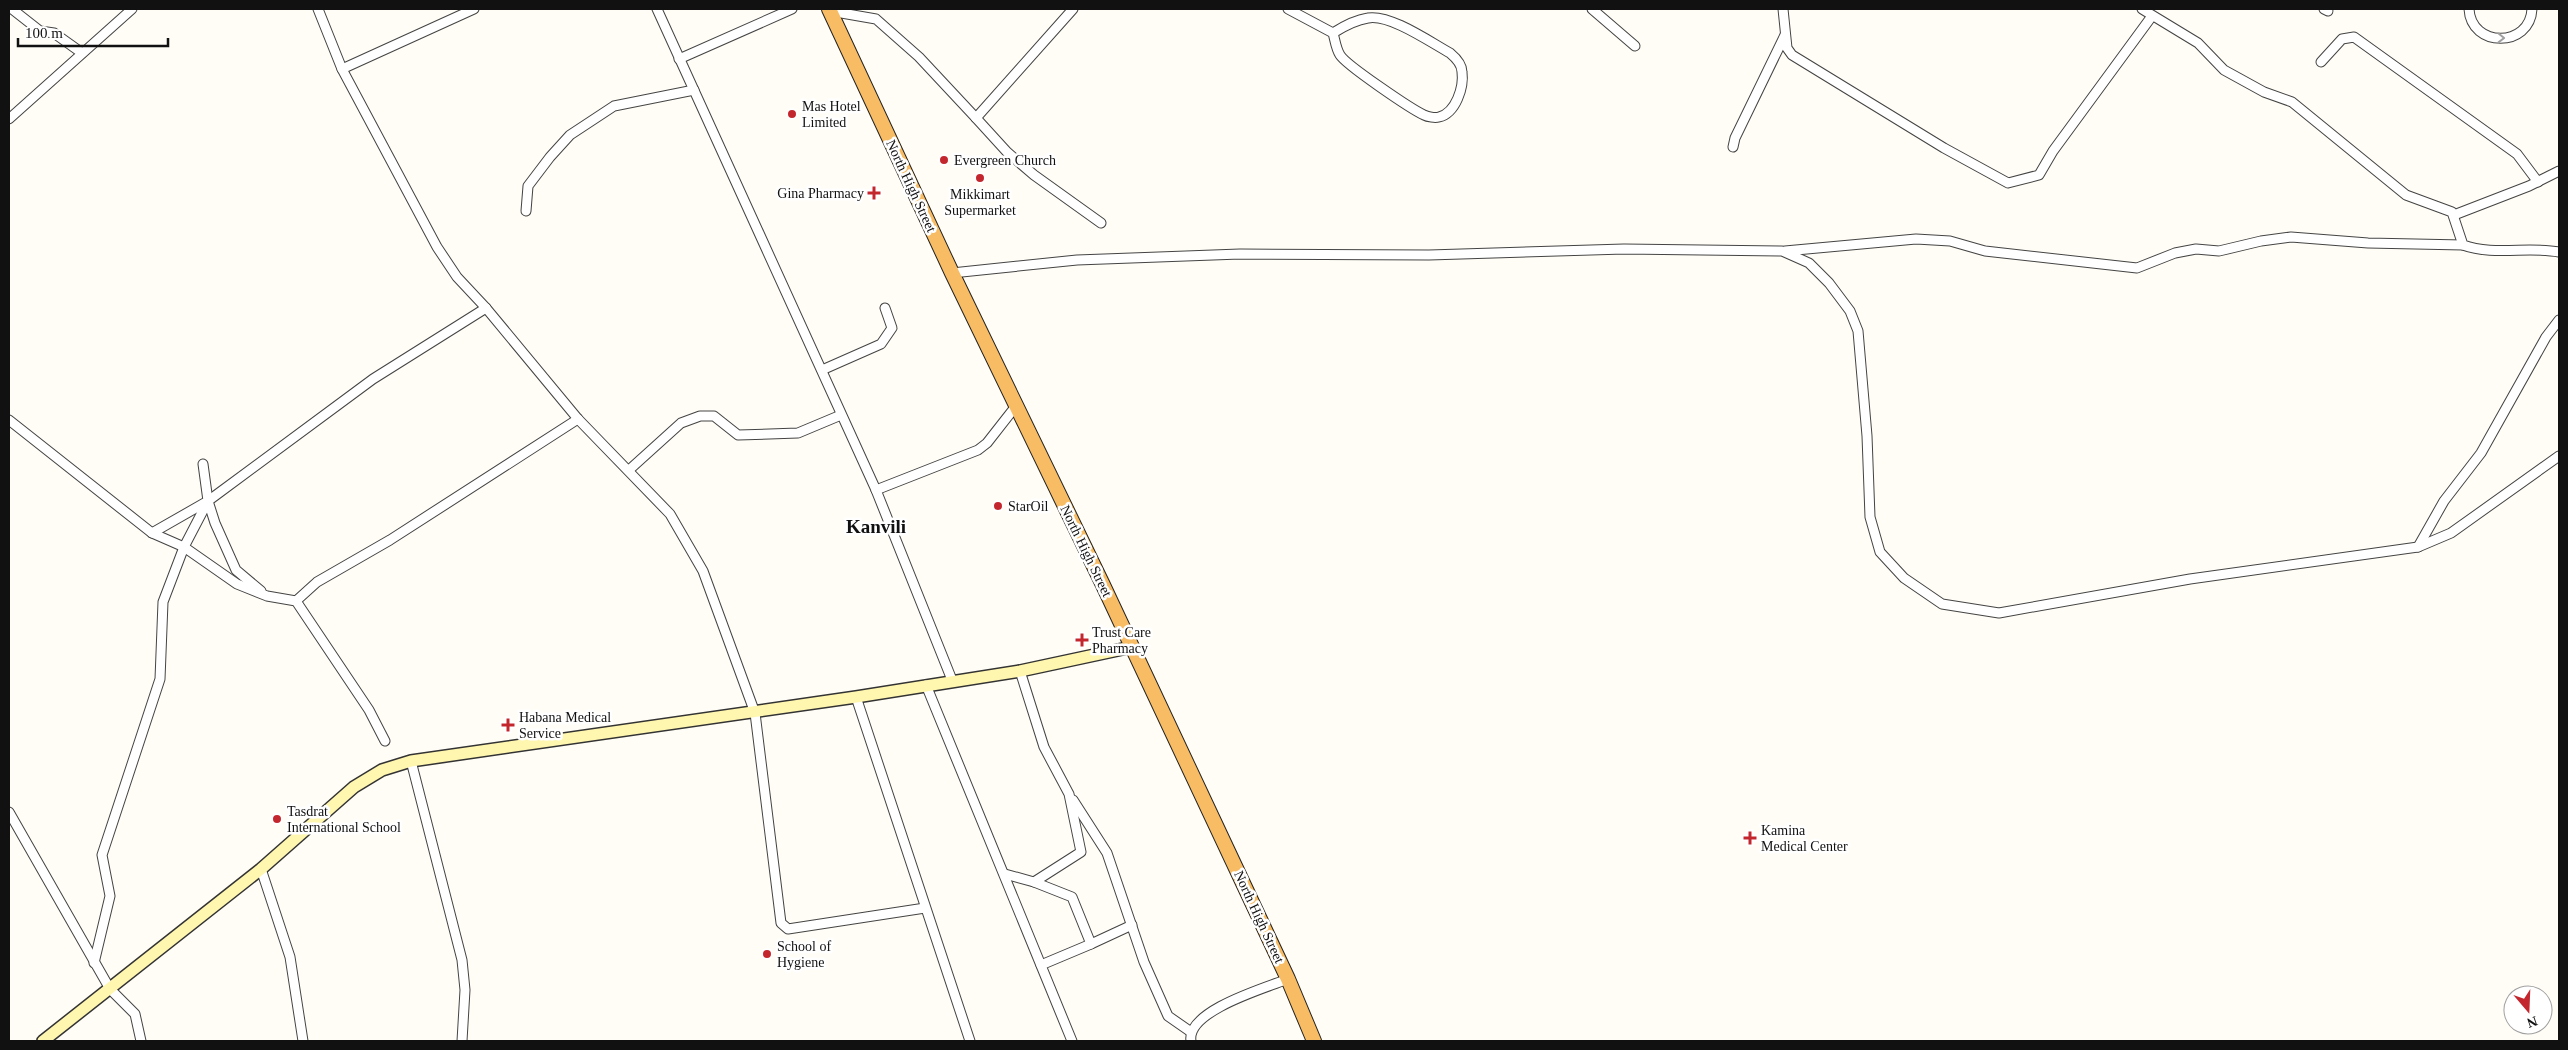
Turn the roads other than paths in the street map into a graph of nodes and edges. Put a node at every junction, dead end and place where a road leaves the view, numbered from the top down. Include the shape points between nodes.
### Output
1 (12, 9) edge
2 (132, 9) edge
3 (318, 9) edge
4 (474, 9) edge
5 (657, 9) edge
6 (792, 9) edge
7 (1073, 9) edge
8 (1288, 9) edge
9 (1592, 9) edge
10 (1783, 9) edge
11 (2142, 9) edge
12 (2469, 9) edge
13 (2532, 9) edge
14 (829, 10) edge
15 (2152, 16) junction
16 (1333, 33) junction
17 (1785, 35) junction
18 (1635, 46) dead end
19 (82, 53) junction
20 (679, 59) junction
21 (2321, 62) dead end
22 (342, 68) junction
23 (694, 90) junction
24 (976, 118) junction
25 (9, 119) edge
26 (1733, 147) dead end
27 (2559, 171) edge
28 (2538, 182) junction
29 (526, 210) dead end
30 (2454, 215) junction
31 (1101, 223) dead end
32 (2464, 245) junction
33 (1782, 251) junction
34 (2559, 252) edge
35 (952, 273) junction
36 (486, 308) junction
37 (885, 308) dead end
38 (2559, 320) edge
39 (822, 370) junction
40 (1016, 406) junction
41 (841, 415) junction
42 (578, 419) junction
43 (9, 420) edge
44 (2559, 456) edge
45 (203, 464) dead end
46 (629, 470) junction
47 (876, 490) junction
48 (208, 501) junction
49 (152, 533) junction
50 (184, 547) junction
51 (2418, 547) junction
52 (267, 596) junction
53 (296, 601) junction
54 (1132, 647) junction
55 (1020, 671) junction
56 (952, 680) junction
57 (926, 685) junction
58 (856, 697) junction
59 (755, 713) junction
60 (385, 741) dead end
61 (411, 761) junction
62 (1069, 794) junction
63 (9, 812) edge
64 (261, 869) junction
65 (1005, 874) junction
66 (1034, 882) junction
67 (925, 908) junction
68 (1132, 926) junction
69 (1091, 944) junction
70 (94, 963) junction
71 (1041, 965) junction
72 (1288, 979) junction
73 (110, 989) junction
74 (1191, 1036) edge
75 (140, 1040) edge
76 (43, 1041) edge
77 (303, 1041) edge
78 (462, 1041) edge
79 (970, 1041) edge
80 (1072, 1041) edge
81 (1314, 1041) edge

1 - 19 street via 40,31 54,33
2 - 19 street
3 - 22 street
4 - 22 street
5 - 20 street
6 - 20 street
7 - 24 street
8 - 16 street
9 - 18 street
10 - 17 street
11 - 15 street
12 -> 13 street via 2475,26 2484,35 2496,39 2520,33 2528,24
14 - 24 street via 876,19 919,57
14 - 35 highway, North High Street
15 - 17 street via 2038,175 2008,183 1944,148 1792,55
15 - 30 street via 2198,43 2231,74 2264,92 2292,102 2406,195
16 - 16 street via 1363,19 1386,19 1450,53 1462,71 1460,92 1455,103 1449,112 1439,117 1426,116 1340,55
17 - 26 street
19 - 25 street
20 - 23 street
21 - 28 street via 2342,39 2354,36 2517,154
22 - 36 street via 437,247 457,277
23 - 29 street via 614,106 570,135 528,186
23 - 39 street
24 - 31 street via 1007,152 1034,175
27 - 28 street
28 - 30 street
30 - 32 street
32 - 33 street via 2291,237 2219,250 2196,249 2174,253 2136,268 1986,251 1950,241 1925,239
32 - 34 street
33 - 35 street via 1624,249 1240,254 1077,260
33 - 51 street via 1808,263 1829,283 1850,311 1858,330 1870,517 1880,552 1904,578 1942,604 1999,613 2190,580
35 - 40 highway, North High Street
36 - 42 street
36 - 48 street via 373,379
37 - 39 street via 892,328 881,344
38 - 51 street via 2546,337 2482,453 2444,501
39 - 41 street
40 - 47 street via 978,450
40 - 54 highway, North High Street
41 - 46 street via 798,433 738,435 714,416 700,416 680,423
41 - 47 street
42 - 46 street
42 - 53 street via 390,540 317,582
43 - 49 street
44 - 51 street via 2451,533
45 - 48 street
46 - 59 street via 670,514 703,571
47 - 56 street
48 - 49 street
48 - 50 street
48 - 52 street via 236,570
49 - 50 street
50 - 52 street via 237,584
50 - 70 street via 163,602 160,679 102,855 110,896
52 - 53 street
53 - 60 street via 369,710
54 - 55 main road
54 - 72 highway, North High Street
55 - 56 main road
55 - 62 street via 1044,747
56 - 57 main road
57 - 58 main road
57 - 65 street
58 - 59 main road
58 - 67 street
59 - 61 main road
59 - 67 street via 781,923 788,929
61 - 64 main road via 382,770 354,787
61 - 78 street via 462,960
62 - 66 street via 1081,852
62 - 68 street via 1107,853
63 - 70 street
64 - 73 main road
64 - 77 street via 290,957
65 - 66 street
65 - 71 street
66 - 69 street via 1072,897
67 - 79 street
68 - 69 street
68 - 74 street via 1168,1016
69 - 71 street
70 - 73 street
71 - 80 street
72 - 74 street via 1230,1002 1196,1024
72 - 81 highway, North High Street
73 - 75 street via 135,1014
73 - 76 main road

